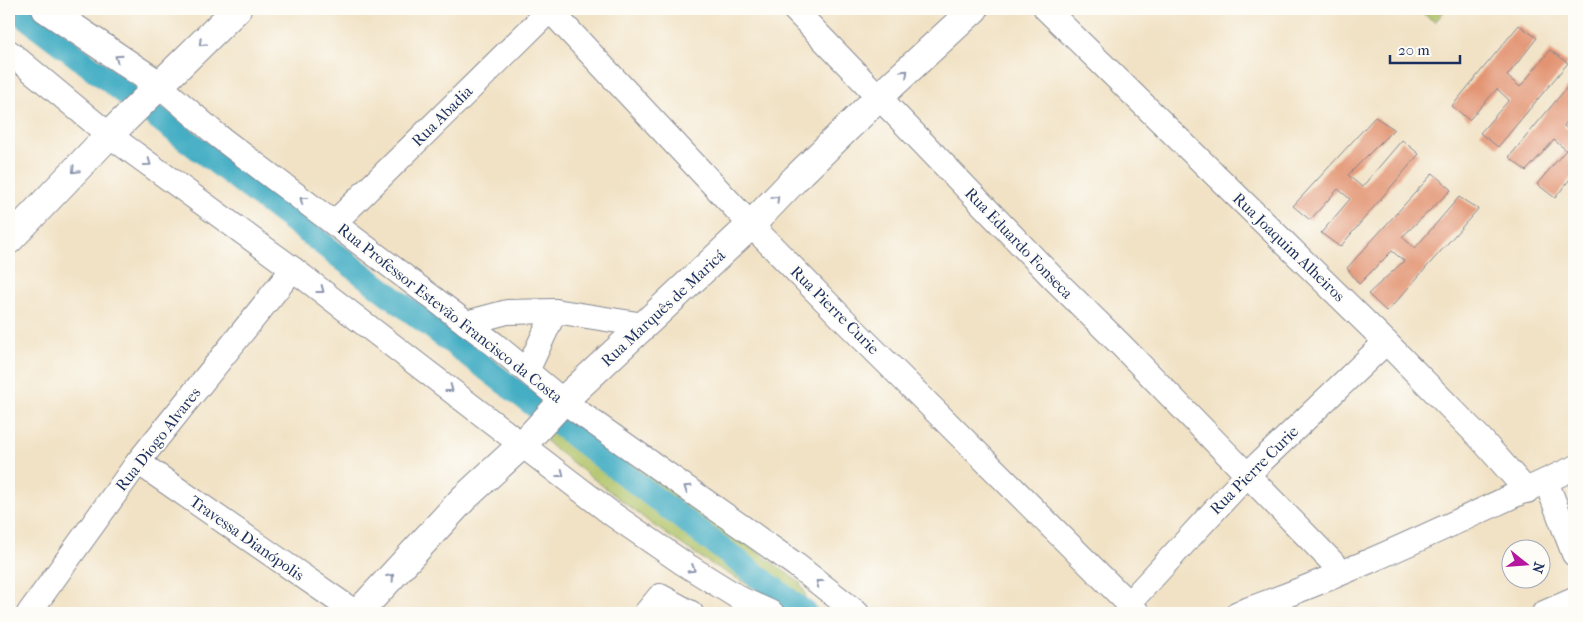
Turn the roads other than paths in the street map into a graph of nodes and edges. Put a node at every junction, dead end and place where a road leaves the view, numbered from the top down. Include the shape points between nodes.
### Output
1 (46, 9) edge
2 (237, 9) edge
3 (549, 9) edge
4 (794, 9) edge
5 (974, 9) edge
6 (1046, 9) edge
7 (9, 52) edge
8 (153, 90) junction
9 (880, 96) junction
10 (112, 131) junction
11 (334, 223) junction
12 (751, 225) junction
13 (9, 240) edge
14 (293, 269) junction
15 (555, 311) junction
16 (466, 323) junction
17 (644, 325) junction
18 (1386, 342) junction
19 (528, 372) junction
20 (562, 403) junction
21 (524, 442) junction
22 (138, 462) junction
23 (1574, 468) edge
24 (1246, 475) junction
25 (1536, 486) junction
26 (1574, 554) edge
27 (1342, 572) junction
28 (1574, 600) edge
29 (653, 605) edge
30 (1133, 608) edge
31 (29, 613) edge
32 (357, 613) edge
33 (691, 613) edge
34 (772, 613) edge
35 (857, 613) edge
36 (1238, 613) edge
37 (1544, 613) edge

8 -> 1 main road, Rua Professor Estevão Francisco da Costa
2 -> 8 main road
3 - 11 street, Rua Abadia
3 - 12 street, Rua Pierre Curie
4 - 9 street, Rua Eduardo Fonseca
9 -> 5 main road, Rua Marquês de Maricá
6 - 18 street, Rua Joaquim Alheiros
7 - 10 street
8 - 10 main road
11 -> 8 street, Rua Professor Estevão Francisco da Costa
12 -> 9 main road, Rua Marquês de Maricá
9 - 24 street, Rua Eduardo Fonseca via 1049,275
10 -> 13 main road
10 -> 14 street
11 - 16 street, Rua Professor Estevão Francisco da Costa
12 - 17 main road, Rua Marquês de Maricá
12 - 30 street, Rua Pierre Curie
14 -> 21 street
14 - 22 street, Rua Diogo Alvares
15 - 16 street via 508,312
15 - 17 street
15 - 19 street
16 - 19 street, Rua Professor Estevão Francisco da Costa
17 - 20 main road, Rua Marquês de Maricá
18 - 24 street, Rua Pierre Curie
18 - 25 street, Rua Joaquim Alheiros via 1482,439
19 - 20 street, Rua Professor Estevão Francisco da Costa
20 - 21 main road, Rua Marquês de Maricá
35 -> 20 street, Rua Professor Estevão Francisco da Costa via 796,565
32 -> 21 main road, Rua Marquês de Maricá via 463,499
21 -> 34 street via 612,514 683,563 741,599
22 - 31 street, Rua Diogo Alvares
22 - 32 street, Travessa Dianópolis
23 - 25 street
24 - 27 street, Rua Eduardo Fonseca
24 - 30 street, Rua Pierre Curie
25 - 26 street, Rua Joaquim Alheiros
25 - 27 street
27 - 36 street
28 - 37 street
29 - 33 street

